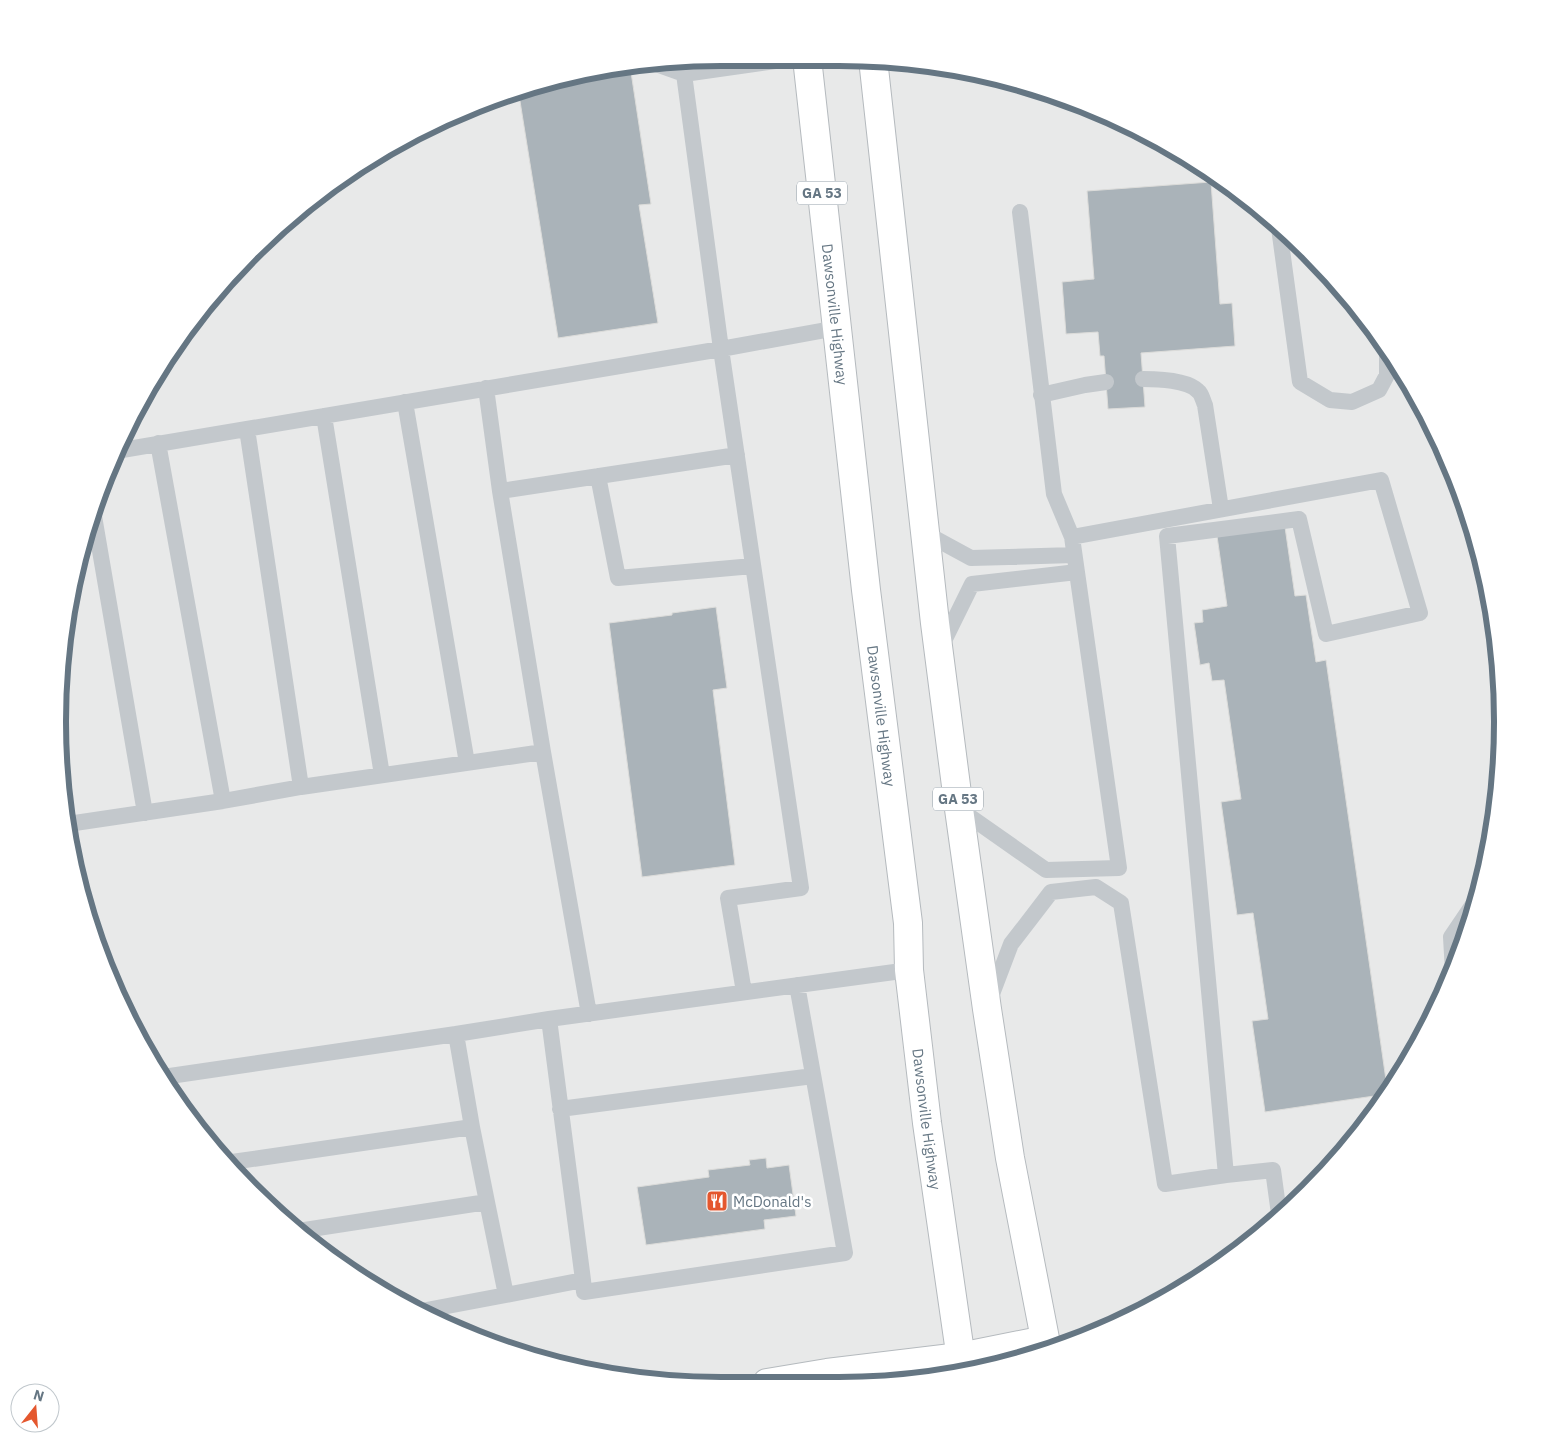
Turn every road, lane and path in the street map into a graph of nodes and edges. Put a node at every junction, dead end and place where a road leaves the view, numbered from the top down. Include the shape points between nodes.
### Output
1 (740, 66) edge
2 (808, 66) edge
3 (874, 68) edge
4 (670, 69) edge
5 (684, 74) junction
6 (1020, 212) dead end
7 (1280, 238) edge
8 (837, 328) junction
9 (721, 349) junction
10 (1387, 363) edge
11 (1143, 379) dead end
12 (1106, 382) dead end
13 (486, 388) junction
14 (1041, 395) junction
15 (406, 402) junction
16 (324, 416) junction
17 (247, 428) junction
18 (158, 444) junction
19 (126, 449) edge
20 (737, 455) junction
21 (598, 476) junction
22 (500, 491) junction
23 (1221, 509) junction
24 (96, 528) edge
25 (925, 533) junction
26 (1072, 537) junction
27 (1074, 555) junction
28 (753, 566) junction
29 (1077, 572) junction
30 (938, 653) junction
31 (543, 752) junction
32 (467, 763) junction
33 (382, 775) junction
34 (302, 787) junction
35 (223, 801) junction
36 (959, 809) junction
37 (144, 812) junction
38 (75, 823) edge
39 (909, 970) junction
40 (797, 986) junction
41 (744, 992) junction
42 (986, 1009) junction
43 (589, 1014) junction
44 (549, 1019) junction
45 (456, 1034) junction
46 (813, 1076) junction
47 (171, 1077) edge
48 (560, 1109) junction
49 (472, 1127) junction
50 (236, 1161) edge
51 (1226, 1175) junction
52 (487, 1202) junction
53 (1279, 1207) edge
54 (308, 1229) edge
55 (583, 1280) junction
56 (506, 1295) junction
57 (432, 1309) edge
58 (1046, 1343) edge
59 (1009, 1354) edge
60 (963, 1364) edge
61 (959, 1365) edge
62 (961, 1365) edge
63 (805, 1377) edge

1 - 5 lane
2 - 8 main road, Dawsonville Highway / GA 53
3 - 25 main road, GA 53
4 - 5 lane
5 - 9 lane
6 - 14 lane
7 - 10 lane via 1300,382 1330,400 1352,402 1379,390 1387,375
8 - 9 lane
8 - 39 main road, Dawsonville Highway / GA 53 via 908,923
9 - 13 lane
9 - 20 lane
11 - 23 lane via 1176,382 1200,392
12 - 14 lane
13 - 15 lane
13 - 22 lane
14 - 26 lane via 1054,494
15 - 16 lane
15 - 32 lane
16 - 17 lane
16 - 33 lane
17 - 18 lane
17 - 34 lane
18 - 19 lane
18 - 35 lane
20 - 21 lane
20 - 28 lane
21 - 22 lane
21 - 28 lane via 618,578
22 - 31 lane
23 - 26 lane
23 - 51 lane via 1381,480 1420,613 1326,634 1299,519 1167,536
24 - 37 lane
25 - 27 lane via 970,558
25 - 30 main road, GA 53
26 - 27 lane
27 - 29 lane
28 - 41 lane via 801,888 728,898
29 - 30 lane via 972,584
29 - 36 lane via 1119,868 1046,870
30 - 36 main road, GA 53
31 - 32 lane
31 - 43 lane
32 - 33 lane
33 - 34 lane
34 - 35 lane
35 - 37 lane
36 - 42 main road, GA 53
37 - 38 lane
39 - 40 lane
39 - 62 main road, Dawsonville Highway / GA 53
40 - 41 lane
40 - 46 lane
41 - 43 lane
42 - 51 lane via 1011,944 1051,892 1096,887 1121,902 1165,1184
42 - 58 main road, GA 53 via 1010,1158
43 - 44 lane
44 - 45 lane
44 - 48 lane
45 - 47 lane
45 - 49 lane
46 - 48 lane
46 - 55 lane via 845,1253 584,1292
48 - 55 lane
49 - 50 lane
49 - 52 lane
51 - 53 lane via 1273,1170
52 - 54 lane
52 - 56 lane
55 - 56 lane
56 - 57 lane
59 - 60 main road
61 - 63 main road

